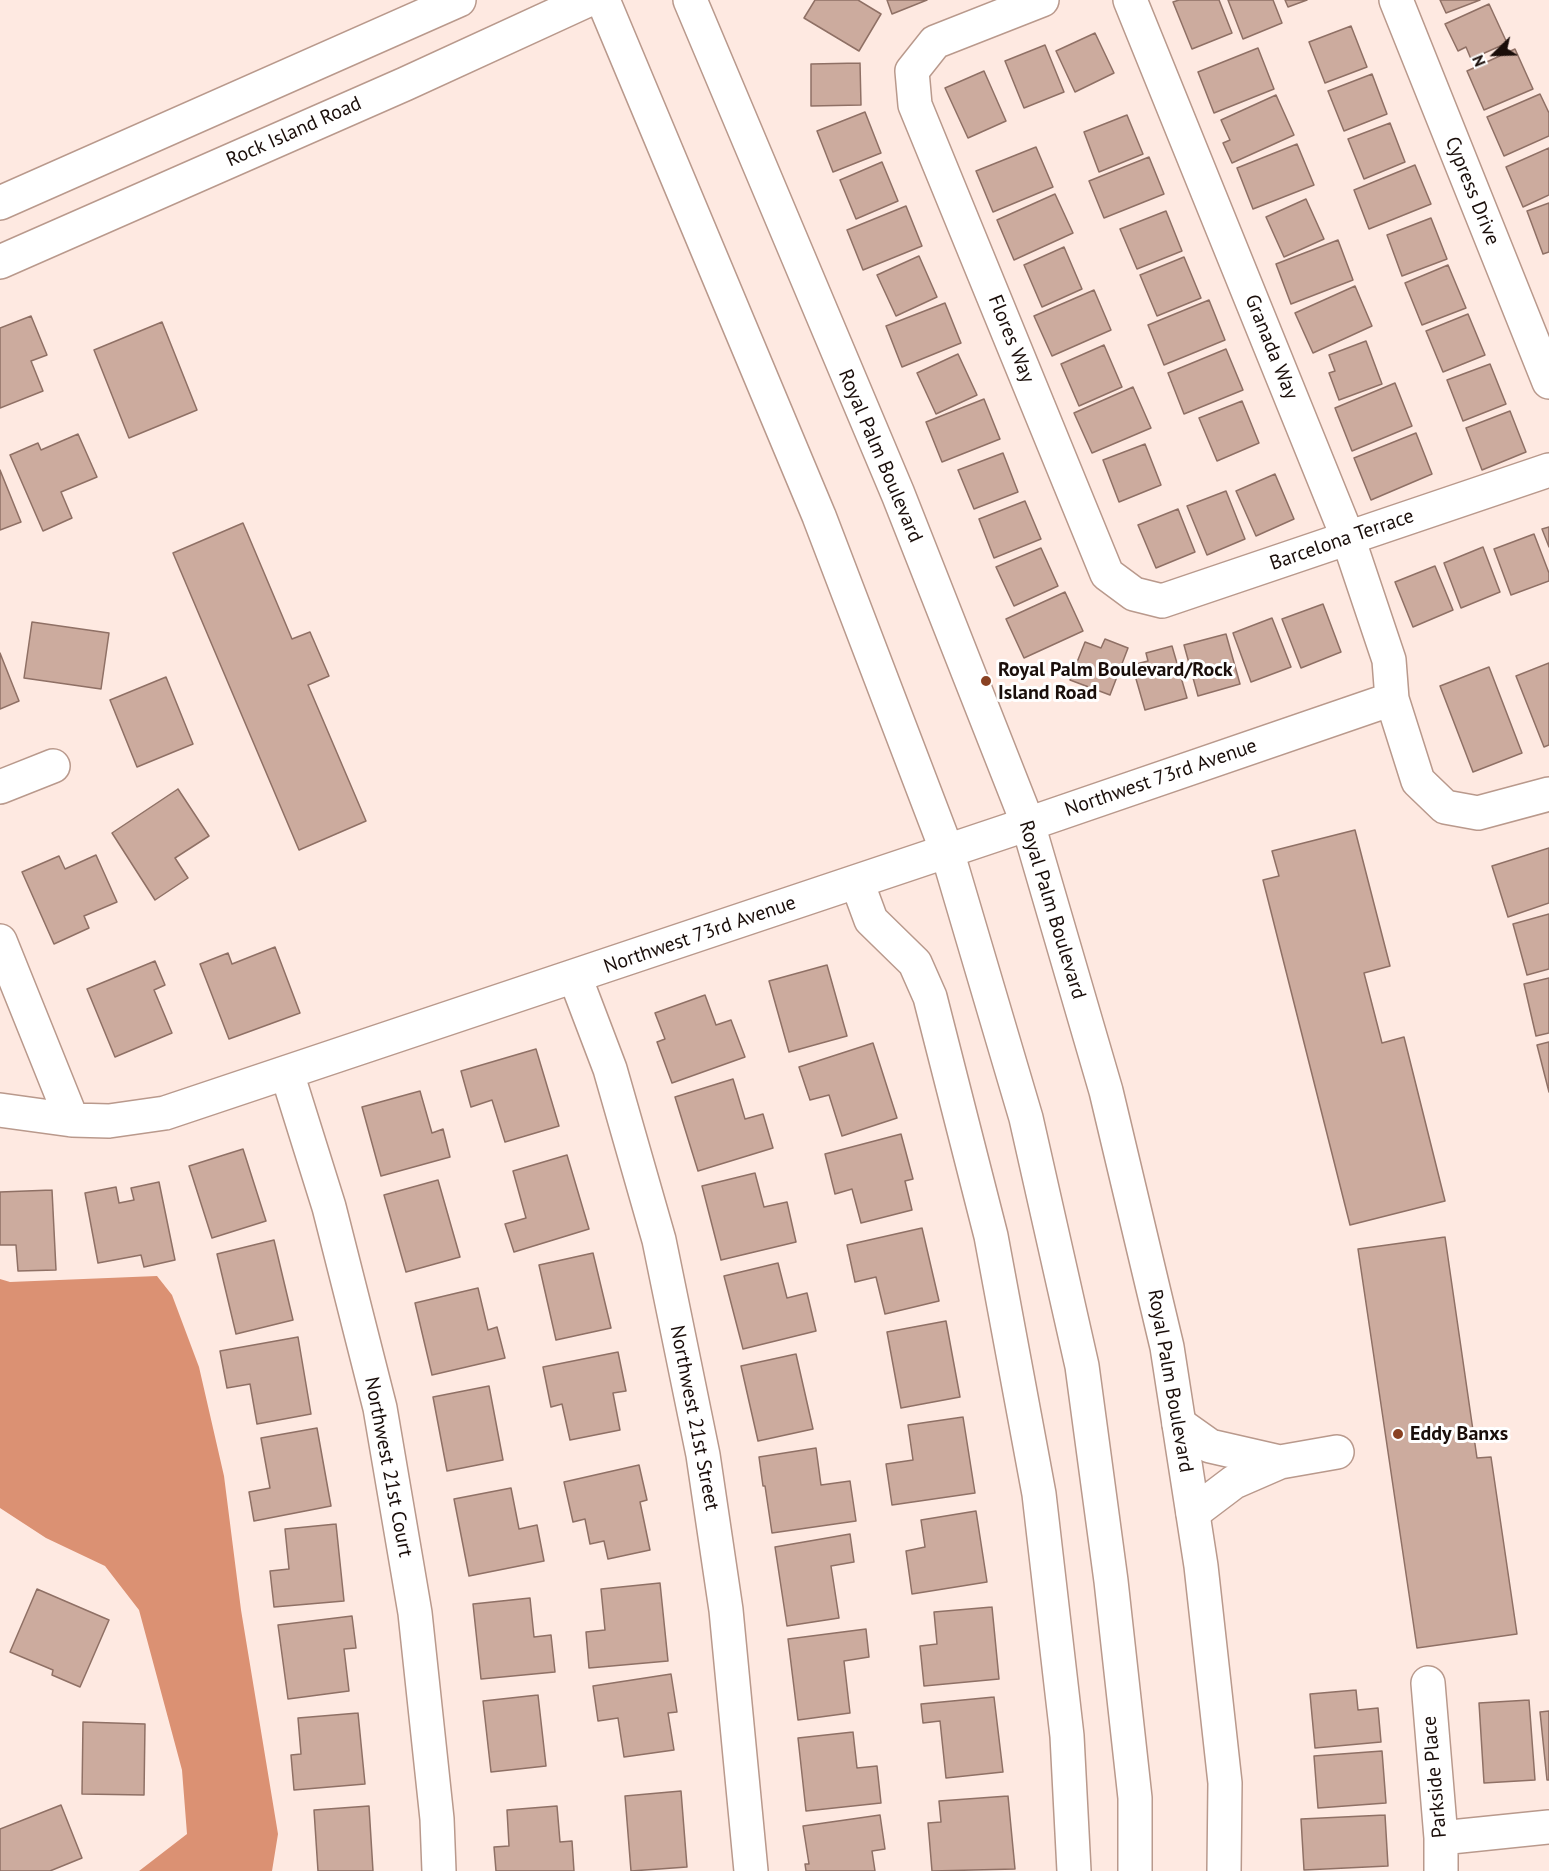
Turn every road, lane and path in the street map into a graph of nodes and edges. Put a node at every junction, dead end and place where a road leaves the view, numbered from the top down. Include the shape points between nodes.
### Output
1 (459, 0) edge
2 (588, 0) edge
3 (603, 0) edge
4 (690, 0) edge
5 (1042, 0) edge
6 (1130, 0) edge
7 (1396, 0) edge
8 (0, 203) edge
9 (0, 262) edge
10 (1549, 382) edge
11 (1549, 470) edge
12 (1348, 538) junction
13 (1134, 594) joint
14 (1392, 699) junction
15 (53, 766) dead end
16 (0, 787) edge
17 (1549, 794) edge
18 (1028, 824) junction
19 (947, 851) junction
20 (857, 882) junction
21 (0, 941) edge
22 (576, 977) junction
23 (287, 1073) junction
24 (0, 1110) edge
25 (72, 1120) junction
26 (1179, 1424) junction
27 (1337, 1452) dead end
28 (1280, 1462) junction
29 (1193, 1513) junction
30 (1428, 1683) dead end
31 (1549, 1827) edge
32 (1441, 1838) junction
33 (439, 1871) edge
34 (751, 1871) edge
35 (1074, 1871) edge
36 (1135, 1871) edge
37 (1224, 1871) edge
38 (1441, 1871) edge

1 - 8 street
2 - 9 street, Rock Island Road
3 - 19 street via 819,516
4 - 18 street, Royal Palm Boulevard via 898,494
5 - 13 street, Flores Way via 935,42 912,71 915,105 1107,574
6 - 12 street, Granada Way
7 - 10 street, Cypress Drive
11 - 12 street, Barcelona Terrace
12 - 13 street, Barcelona Terrace via 1162,601
12 - 14 street, Granada Way via 1389,660
14 - 17 street, Granada Way via 1418,781 1445,807 1478,813
14 - 18 street, Northwest 73rd Avenue
15 - 16 street
18 - 19 street, Northwest 73rd Avenue
18 - 26 street, Royal Palm Boulevard via 1106,1091 1167,1347
19 - 20 street, Northwest 73rd Avenue
19 - 36 street via 1026,1118 1082,1366 1135,1798
20 - 22 street, Northwest 73rd Avenue
20 - 35 street via 871,920 915,963 930,997 991,1236 1039,1494 1067,1736
21 - 25 street
22 - 23 street, Northwest 73rd Avenue
22 - 34 street, Northwest 21st Street via 610,1069 659,1240 703,1455 726,1610
23 - 25 street, Northwest 73rd Avenue via 165,1113 110,1121
23 - 33 street, Northwest 21st Court via 329,1207 380,1408 415,1612
24 - 25 street, Northwest 73rd Avenue
26 - 28 street via 1210,1446
26 - 29 street, Royal Palm Boulevard
27 - 28 street
28 - 29 street via 1234,1482
29 - 37 street, Royal Palm Boulevard via 1225,1783
30 - 32 street, Parkside Place
31 - 32 street
32 - 38 street, Parkside Place

